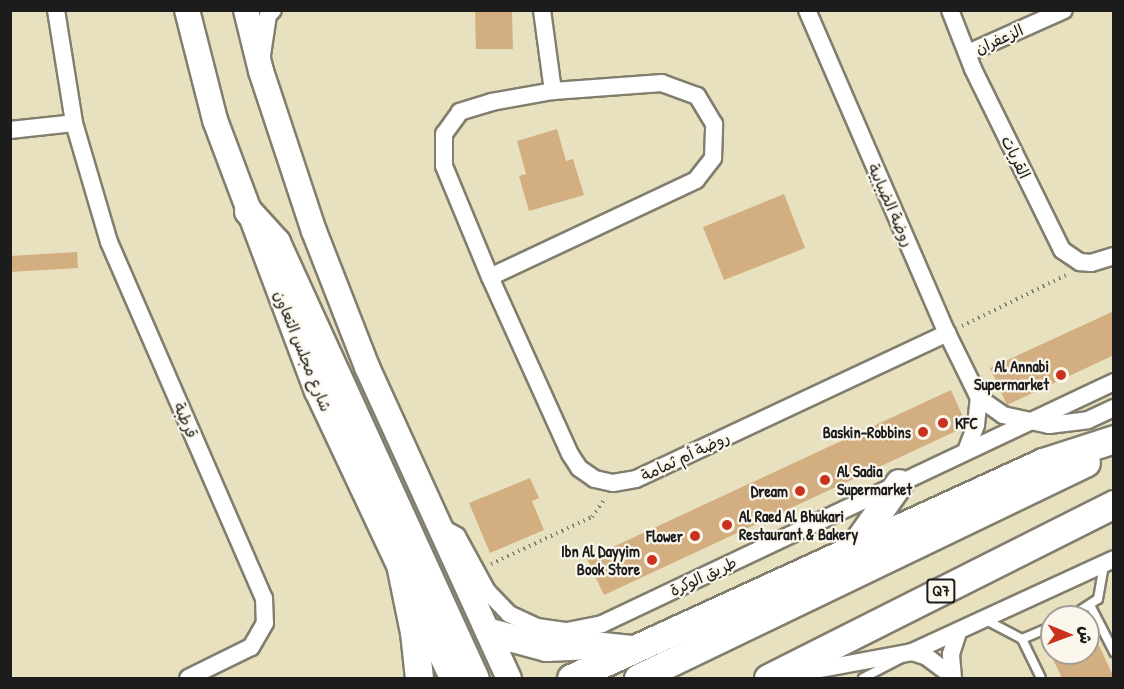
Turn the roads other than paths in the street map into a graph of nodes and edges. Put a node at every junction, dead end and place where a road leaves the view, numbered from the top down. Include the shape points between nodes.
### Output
1 (56, 10) edge
2 (246, 10) edge
3 (273, 10) edge
4 (542, 10) edge
5 (807, 10) edge
6 (950, 10) edge
7 (1064, 10) edge
8 (186, 11) edge
9 (968, 53) junction
10 (261, 71) junction
11 (553, 91) junction
12 (75, 123) junction
13 (10, 130) edge
14 (248, 211) junction
15 (1113, 256) edge
16 (490, 277) junction
17 (947, 333) junction
18 (1113, 382) edge
19 (979, 398) junction
20 (1113, 408) edge
21 (1030, 422) junction
22 (1113, 439) edge
23 (1113, 448) edge
24 (966, 451) junction
25 (899, 483) junction
26 (1113, 504) edge
27 (439, 525) junction
28 (851, 552) junction
29 (399, 559) junction
30 (1110, 560) edge
31 (1092, 605) edge
32 (981, 618) junction
33 (1100, 625) edge
34 (1040, 631) edge
35 (490, 632) junction
36 (958, 633) junction
37 (1022, 639) junction
38 (631, 649) junction
39 (912, 652) junction
40 (1113, 652) edge
41 (953, 677) edge
42 (188, 678) edge
43 (419, 678) edge
44 (452, 678) edge
45 (475, 678) edge
46 (509, 678) edge
47 (571, 678) edge
48 (638, 678) edge
49 (768, 678) edge
50 (781, 678) edge
51 (864, 678) edge
52 (1041, 678) edge

1 - 12 street, قرطبة
2 - 10 main road
3 - 10 street via 264,37
4 - 11 street
5 - 17 street, روضة الضبابية
6 - 9 street, القريات
7 - 9 street, الزعفران
8 - 14 main road, شارع مجلس التعاون via 215,120
9 - 15 street, القريات via 1062,250 1069,257 1090,263
10 - 27 main road via 314,231 367,367
11 - 16 street via 460,112 444,134 444,166
11 - 16 street via 662,83 697,96 714,124 713,158 696,180
12 - 13 street
12 - 42 street, قرطبة via 109,242 264,598 265,623 251,647
14 - 29 main road, شارع مجلس التعاون via 316,391
14 - 45 highway via 276,242
16 - 17 street, روضة أم ثمامة via 570,454 579,468 595,479 613,483 636,479
17 - 19 street, روضة الضبابية
18 - 21 street, طريق الوكرة
19 - 21 street, روضة الضبابية via 1003,415
19 - 24 street via 976,425
20 - 21 street, طريق الوكرة via 1069,424
21 - 24 street, طريق الوكرة
22 - 28 highway via 1044,462
23 - 48 highway
24 - 25 street, طريق الوكرة
25 - 27 street, طريق الوكرة via 602,624 567,631 537,627 510,614 487,591 457,536
25 - 28 highway
26 - 49 highway, Q7
27 - 35 main road
28 - 38 highway
29 - 43 highway
29 - 44 main road, شارع مجلس التعاون
30 - 31 lane
30 - 32 street
32 - 36 street
32 - 37 lane
33 - 40 lane
34 - 37 lane
35 - 38 highway via 546,647 593,645
35 - 46 main road
36 - 39 street
36 - 41 street via 951,654
37 - 52 lane
38 - 47 highway
39 - 41 street via 927,657
39 - 50 street via 829,665
39 - 51 lane

